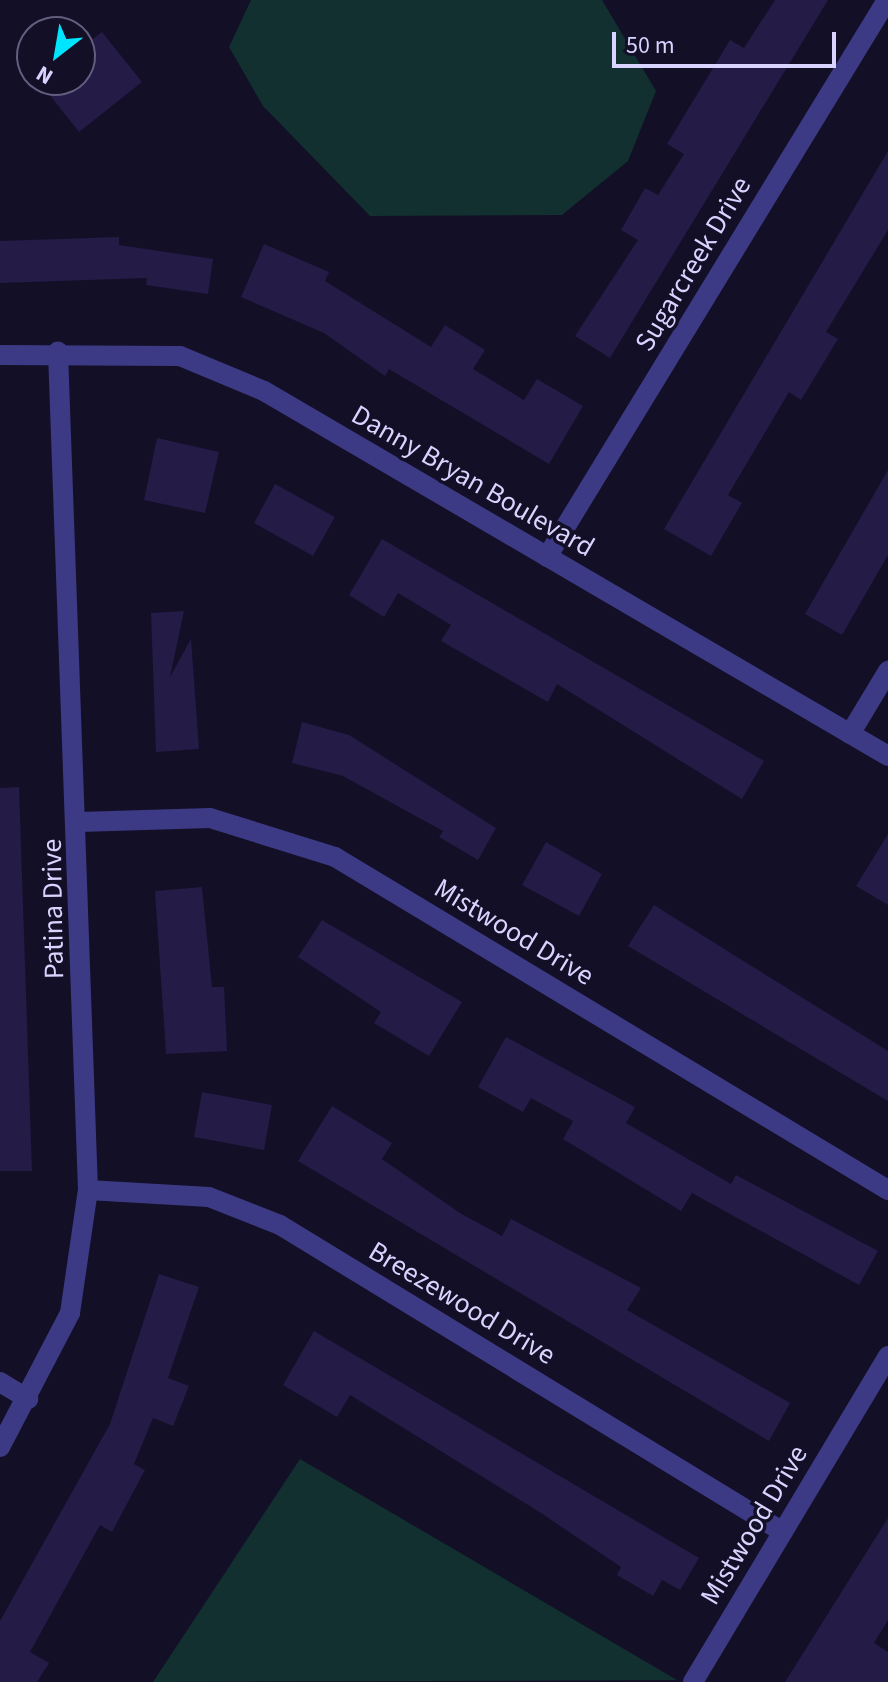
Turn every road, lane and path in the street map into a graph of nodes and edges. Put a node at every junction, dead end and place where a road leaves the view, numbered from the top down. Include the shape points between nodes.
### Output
1 (887, 0) edge
2 (58, 352) junction
3 (0, 355) edge
4 (547, 557) junction
5 (888, 671) edge
6 (850, 734) junction
7 (888, 756) edge
8 (79, 822) junction
9 (88, 1190) junction
10 (888, 1190) edge
11 (888, 1356) edge
12 (0, 1382) edge
13 (28, 1399) junction
14 (0, 1447) edge
15 (783, 1532) junction
16 (693, 1682) edge

1 - 4 street, Sugarcreek Drive
2 - 3 street, Danny Bryan Boulevard
2 - 4 street, Danny Bryan Boulevard via 180,356 264,391
2 - 8 street, Patina Drive
4 - 6 street, Danny Bryan Boulevard
5 - 6 street
6 - 7 street, Danny Bryan Boulevard
8 - 9 street, Patina Drive
8 - 10 street, Mistwood Drive via 210,818 335,857
9 - 13 street, Patina Drive via 70,1313
9 - 15 street, Breezewood Drive via 209,1197 280,1225
11 - 15 street, Mistwood Drive
12 - 13 street
13 - 14 street, Patina Drive
15 - 16 street, Mistwood Drive

